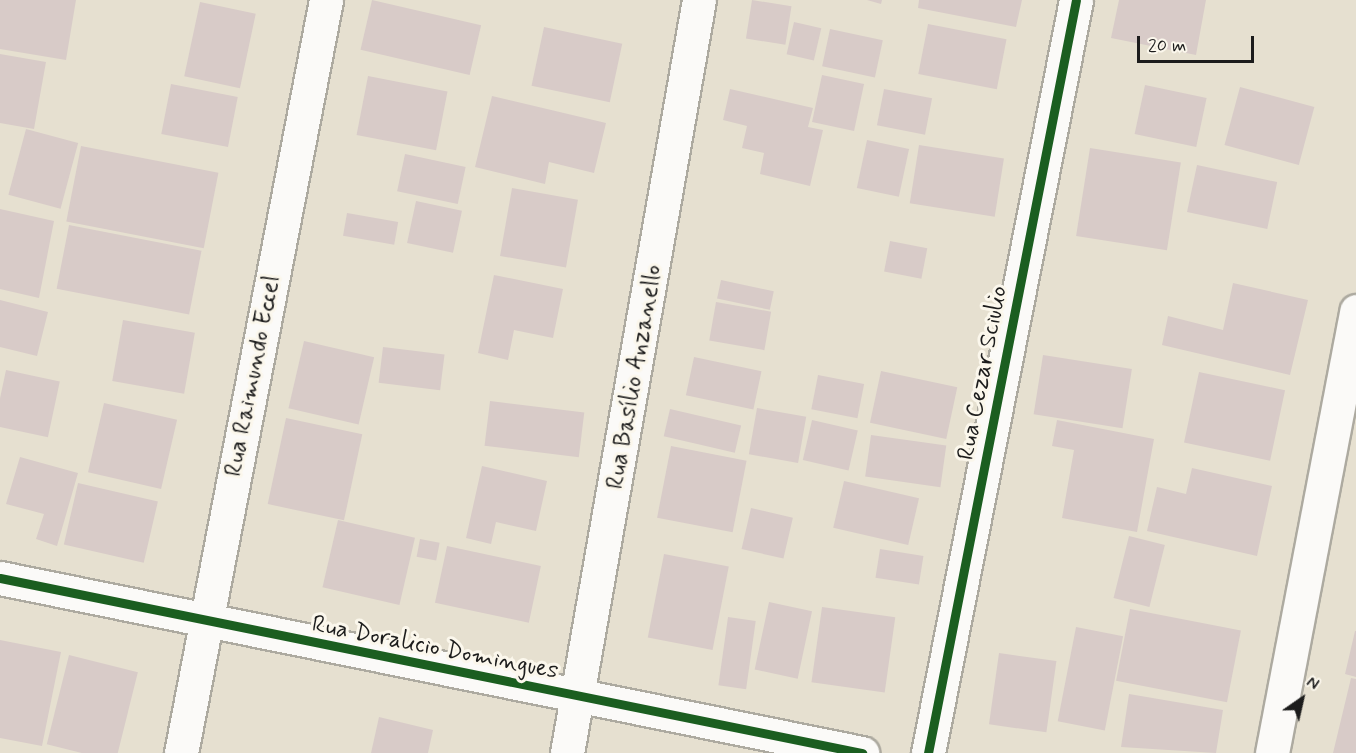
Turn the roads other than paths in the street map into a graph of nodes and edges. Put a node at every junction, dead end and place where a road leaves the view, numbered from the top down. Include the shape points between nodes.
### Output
1 (326, 0) edge
2 (699, 0) edge
3 (1076, 0) edge
4 (1356, 311) edge
5 (0, 578) edge
6 (206, 621) junction
7 (577, 697) junction
8 (181, 753) edge
9 (567, 753) edge
10 (862, 753) edge
11 (928, 753) edge
12 (1272, 753) edge

1 - 6 street, Rua Raimundo Eccel
2 - 7 street, Rua Basílio Anzanello
3 - 11 street, Rua Cezar Sciulio
4 - 12 street
5 - 6 street, Rua Doralicio Domingues
6 - 7 street, Rua Doralicio Domingues
6 - 8 street, Rua Raimundo Eccel
7 - 9 street, Rua Basílio Anzanello
7 - 10 street, Rua Doralicio Domingues

